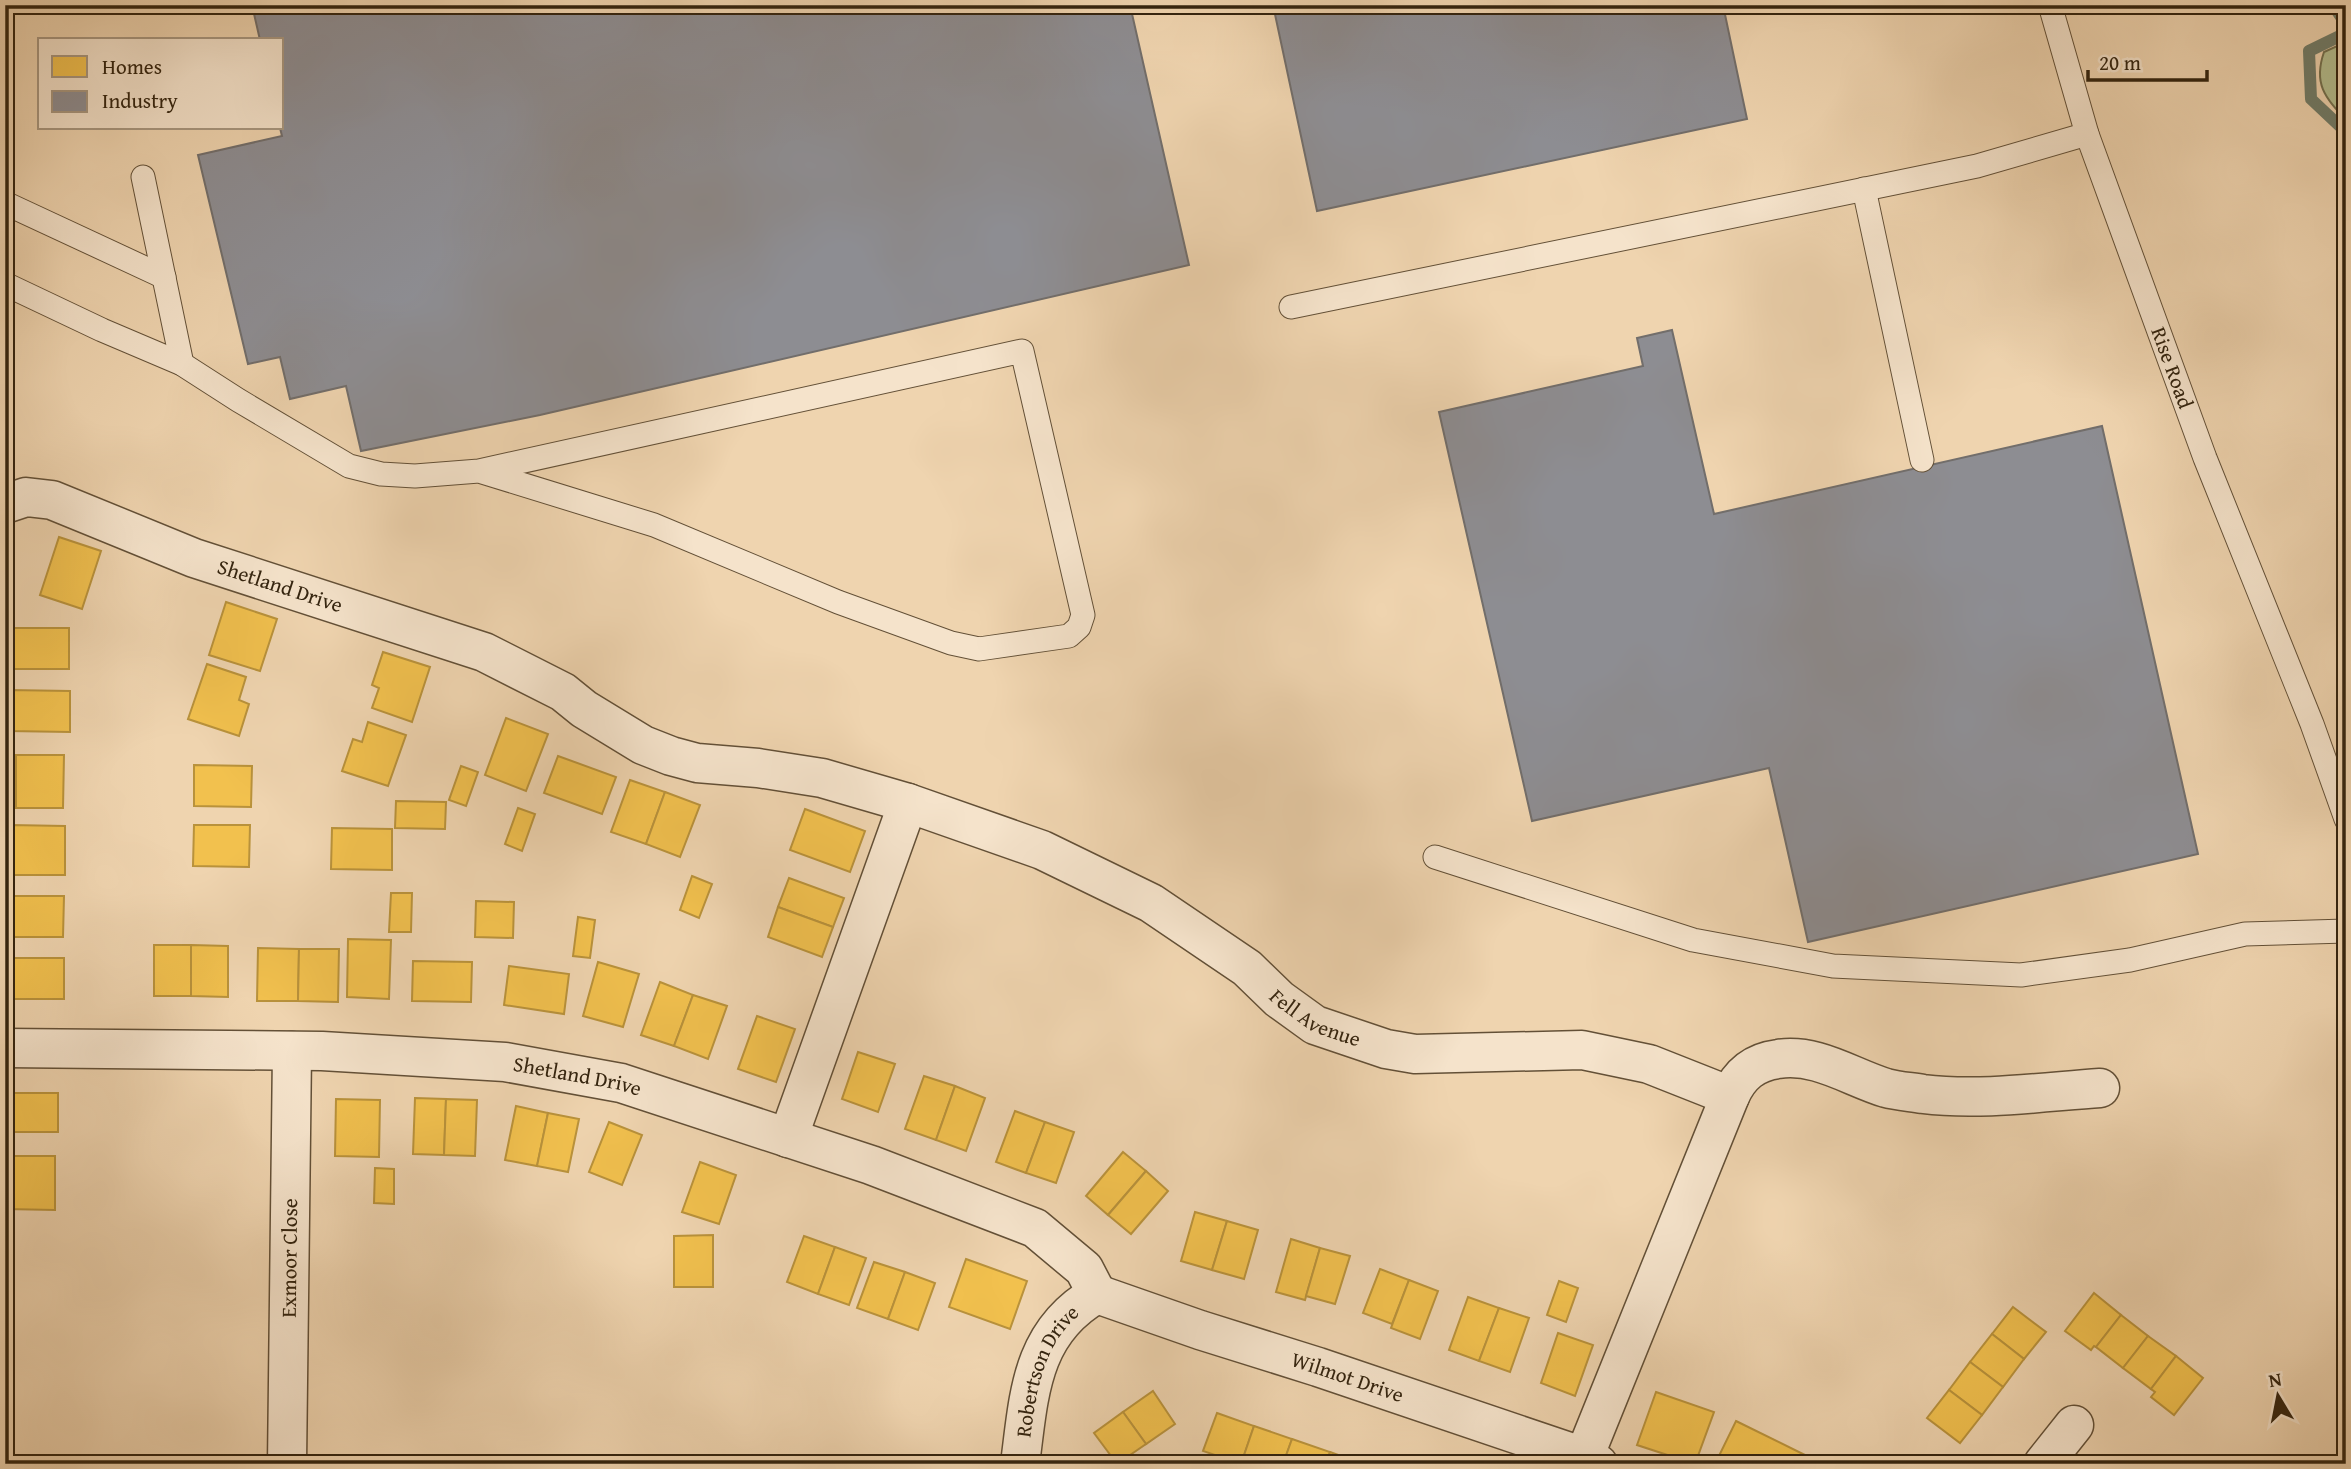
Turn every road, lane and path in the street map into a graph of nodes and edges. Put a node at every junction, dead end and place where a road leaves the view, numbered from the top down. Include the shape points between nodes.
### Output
1 (2050, 5) edge
2 (2087, 134) junction
3 (143, 177) dead end
4 (1864, 190) junction
5 (5, 203) edge
6 (164, 277) junction
7 (5, 284) edge
8 (1291, 307) dead end
9 (182, 364) junction
10 (1922, 460) dead end
11 (479, 471) junction
12 (5, 504) edge
13 (2312, 724) junction
14 (2346, 777) edge
15 (908, 803) junction
16 (2346, 819) edge
17 (1435, 857) dead end
18 (2346, 931) edge
19 (5, 1048) edge
20 (292, 1051) junction
21 (2100, 1088) dead end
22 (1730, 1096) junction
23 (788, 1138) junction
24 (1097, 1294) junction
25 (2074, 1425) dead end
26 (1591, 1460) edge
27 (287, 1464) edge
28 (1020, 1464) edge
29 (2043, 1464) edge

1 - 2 lane, Rise Road
2 - 4 lane via 1977,166
2 - 13 lane, Rise Road via 2206,458
3 - 6 lane
4 - 8 lane
4 - 10 lane
5 - 6 lane
6 - 9 lane
7 - 9 lane
9 - 11 lane via 349,466 415,476
11 - 11 lane via 654,525 838,602 951,643 979,649 1069,636 1083,615 1022,351
12 - 15 street, Shetland Drive via 26,497 52,500 194,558 484,652 563,692 643,745 671,757 822,778
13 - 14 lane, Rise Road
13 - 16 lane, Rise Road
15 - 22 street, Fell Avenue via 1042,850 1151,903 1247,968 1315,1025 1415,1054 1583,1050 1649,1064
15 - 23 street
17 - 18 lane via 1693,940 1833,966 2021,975 2130,960 2245,934
19 - 20 street, Shetland Drive
20 - 23 street, Shetland Drive via 518,1065 621,1083
20 - 27 street, Exmoor Close
21 - 22 street via 1925,1094 1886,1088 1836,1066 1790,1058 1750,1069 1737,1079
22 - 26 street
23 - 24 street, Shetland Drive via 1035,1228 1084,1269
24 - 26 street, Wilmot Drive
24 - 28 street, Robertson Drive via 1080,1303 1045,1344 1032,1379
25 - 29 street

